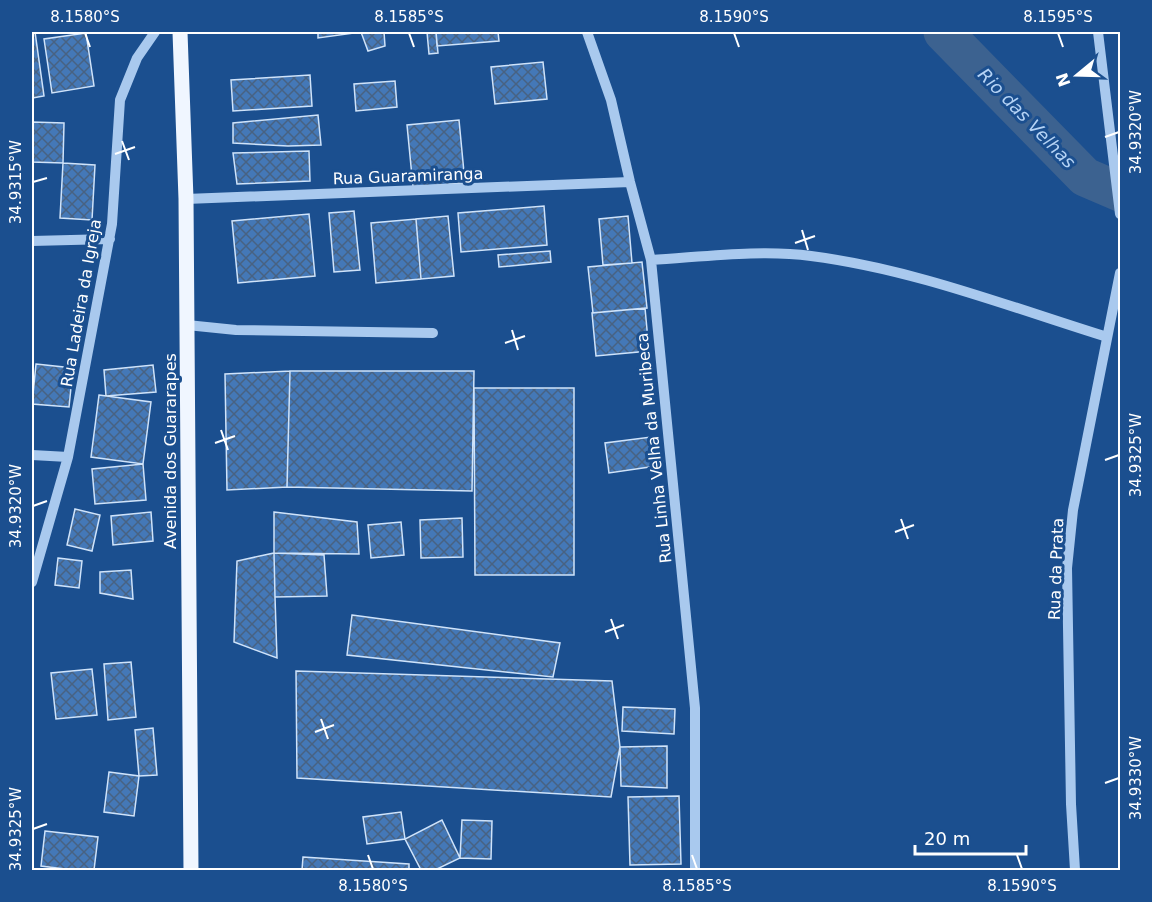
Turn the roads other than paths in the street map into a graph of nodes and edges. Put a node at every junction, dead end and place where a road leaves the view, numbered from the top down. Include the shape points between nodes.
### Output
1 (155, 32) edge
2 (180, 32) edge
3 (587, 32) edge
4 (1098, 32) edge
5 (1118, 173) edge
6 (630, 182) junction
7 (186, 199) junction
8 (1120, 211) edge
9 (110, 239) junction
10 (32, 241) edge
11 (651, 261) junction
12 (1120, 273) edge
13 (187, 325) junction
14 (434, 333) dead end
15 (1107, 338) junction
16 (32, 455) edge
17 (68, 457) junction
18 (32, 582) edge
19 (190, 870) edge
20 (695, 870) edge
21 (1075, 870) edge

1 - 9 street, Rua Ladeira da Igreja via 137,58 120,100
2 - 7 main road, Avenida dos Guararapes
3 - 6 street, Rua Linha Velha da Muribeca via 611,100
4 - 5 street
5 - 8 street
6 - 7 street, Rua Guaramiranga
6 - 11 street, Rua Linha Velha da Muribeca
7 - 13 main road, Avenida dos Guararapes
9 - 10 street
9 - 17 street, Rua Ladeira da Igreja
11 - 15 street via 736,254 810,256 934,282
11 - 20 street, Rua Linha Velha da Muribeca via 695,708
12 - 15 street, Rua da Prata
13 - 14 street via 236,330
13 - 19 main road, Avenida dos Guararapes
15 - 21 street, Rua da Prata via 1073,510 1067,568
16 - 17 street
17 - 18 street, Rua Ladeira da Igreja

